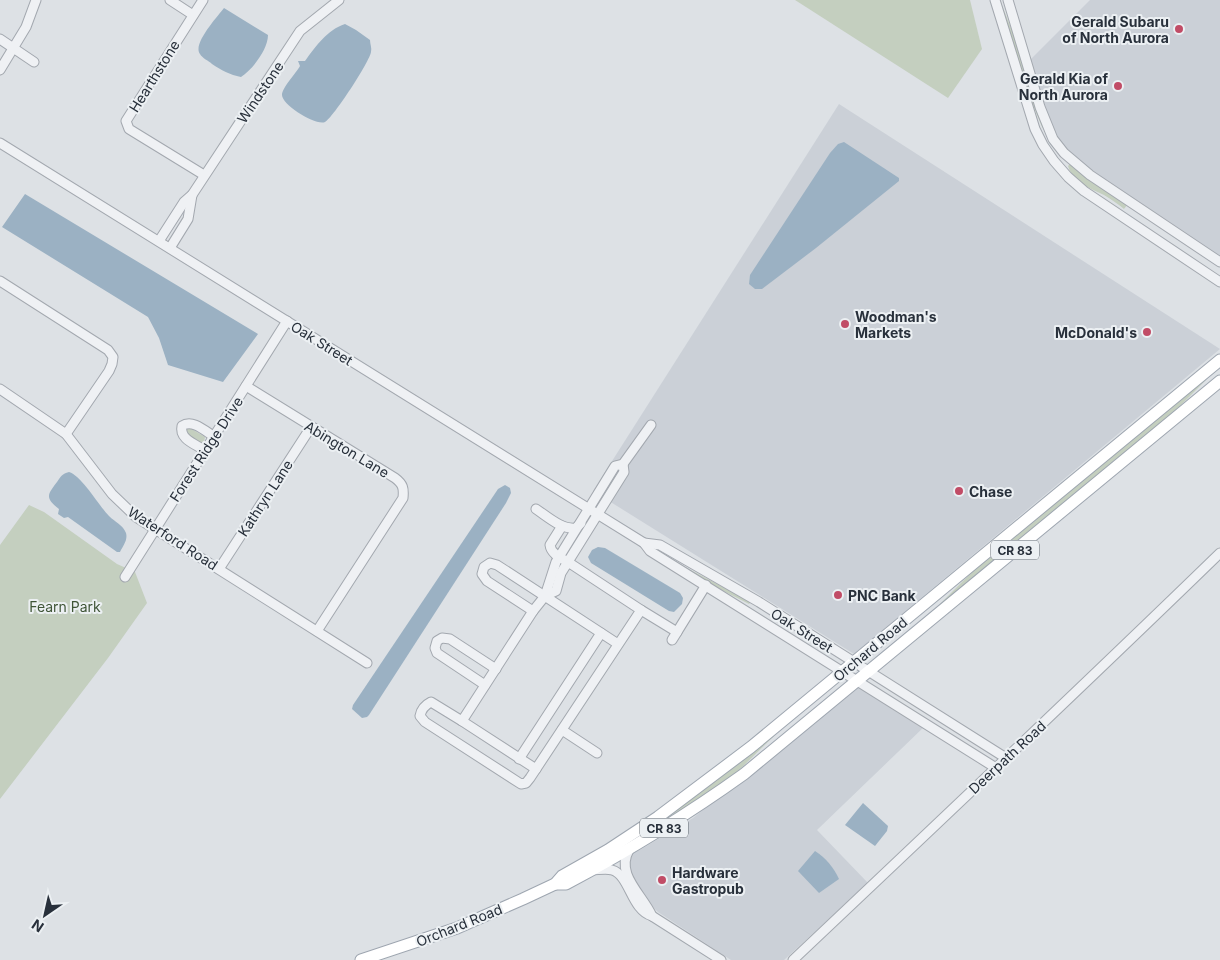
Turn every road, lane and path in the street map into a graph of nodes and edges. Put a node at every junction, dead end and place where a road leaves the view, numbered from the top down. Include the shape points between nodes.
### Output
1 (36, 0) edge
2 (170, 0) edge
3 (203, 0) edge
4 (339, 0) edge
5 (994, 0) edge
6 (1008, 0) edge
7 (193, 15) junction
8 (0, 39) edge
9 (14, 48) junction
10 (34, 62) dead end
11 (0, 70) edge
12 (0, 143) edge
13 (204, 176) junction
14 (192, 196) junction
15 (159, 241) junction
16 (170, 248) junction
17 (1220, 262) edge
18 (0, 281) edge
19 (1220, 282) edge
20 (287, 321) junction
21 (1220, 360) edge
22 (1220, 381) edge
23 (246, 386) junction
24 (0, 389) edge
25 (651, 425) dead end
26 (311, 427) junction
27 (66, 434) junction
28 (213, 436) junction
29 (204, 450) junction
30 (623, 464) junction
31 (536, 509) dead end
32 (590, 509) junction
33 (598, 514) junction
34 (581, 523) junction
35 (562, 526) junction
36 (155, 529) junction
37 (644, 543) junction
38 (1220, 553) edge
39 (559, 557) junction
40 (568, 562) junction
41 (219, 569) junction
42 (557, 572) junction
43 (124, 577) dead end
44 (706, 586) junction
45 (545, 596) junction
46 (641, 610) junction
47 (533, 612) junction
48 (317, 631) junction
49 (677, 632) junction
50 (601, 633) junction
51 (672, 640) dead end
52 (618, 644) junction
53 (854, 662) junction
54 (367, 663) dead end
55 (496, 669) junction
56 (843, 672) junction
57 (868, 672) junction
58 (857, 681) junction
59 (485, 686) junction
60 (462, 721) junction
61 (562, 730) junction
62 (597, 753) dead end
63 (520, 758) junction
64 (1006, 758) junction
65 (996, 768) junction
66 (536, 769) junction
67 (629, 850) junction
68 (592, 870) junction
69 (555, 884) junction
70 (652, 916) junction
71 (361, 960) edge
72 (721, 960) edge
73 (793, 960) edge

1 - 9 street
2 - 7 street
3 - 7 street, Hearthstone
4 - 13 street, Windstone via 300,31
5 - 19 street via 1028,112 1043,146 1054,161 1084,190
6 - 17 street via 1040,107 1053,139 1064,153 1090,175
7 - 13 street, Hearthstone via 126,121 129,129
8 - 9 street
9 - 10 street
9 - 11 street
12 - 15 street, Oak Street
13 - 14 street, Windstone
14 - 15 street, Windstone via 184,202
14 - 16 street, Windstone via 188,219
15 - 16 street, Oak Street
16 - 20 street, Oak Street
18 - 27 street via 108,350 113,357 109,371
20 - 23 street, Forest Ridge Drive
20 - 32 street, Oak Street
21 - 53 main road, Orchard Road / CR 83
22 - 57 main road, Orchard Road / CR 83
23 - 26 street, Abington Lane
23 - 28 street, Forest Ridge Drive
24 - 27 street, Waterford Road
25 - 30 street
26 - 41 street, Kathryn Lane
26 - 48 street, Abington Lane via 395,478 402,483 404,490 403,498
27 - 36 street, Waterford Road via 126,509
28 - 29 street, Forest Ridge Drive
28 - 29 street via 192,423 182,426 180,432 184,437
29 - 36 street, Forest Ridge Drive
30 - 32 street via 615,466
30 - 33 street via 624,472
31 - 35 street
32 - 33 street, Oak Street
32 - 34 street
33 - 37 street, Oak Street
33 - 40 street
34 - 35 street via 573,528
34 - 39 street
35 - 39 street via 550,545
36 - 41 street, Waterford Road
36 - 43 street, Forest Ridge Drive
37 - 44 street, Oak Street via 650,551
37 - 53 street, Oak Street via 660,545
38 - 64 street, Deerpath Road
39 - 40 street
39 - 42 street
40 - 42 street
40 - 46 street
41 - 48 street, Waterford Road
42 - 45 street via 556,591
44 - 49 street
44 - 56 street, Oak Street
45 - 47 street
45 - 47 street via 497,565 490,563 484,567 482,574 487,581
45 - 50 street
46 - 49 street
46 - 52 street
47 - 55 street
48 - 54 street, Waterford Road
49 - 51 street
50 - 52 street
50 - 63 street
52 - 61 street
53 - 56 main road, Orchard Road / CR 83
53 - 57 street, Oak Street
55 - 59 street
55 - 59 street via 450,639 437,641 437,653
56 - 58 street, Oak Street
56 - 69 main road, Orchard Road / CR 83 via 684,799 562,876
57 - 58 main road, Orchard Road / CR 83
57 - 64 street, Oak Street
58 - 65 street, Oak Street
58 - 67 main road, Orchard Road / CR 83 via 738,778 682,818
59 - 60 street
60 - 63 street
60 - 66 street via 431,702 421,712 424,722 518,783 526,783
61 - 62 street
61 - 66 street
63 - 66 street
64 - 65 street, Deerpath Road
65 - 73 street, Deerpath Road
67 - 68 main road, Orchard Road / CR 83
67 - 70 street via 624,860 624,871
68 - 69 main road, Orchard Road / CR 83 via 566,884
68 - 70 street via 612,870 620,874 642,910
69 - 71 main road, Orchard Road / CR 83 via 456,928
70 - 72 street

